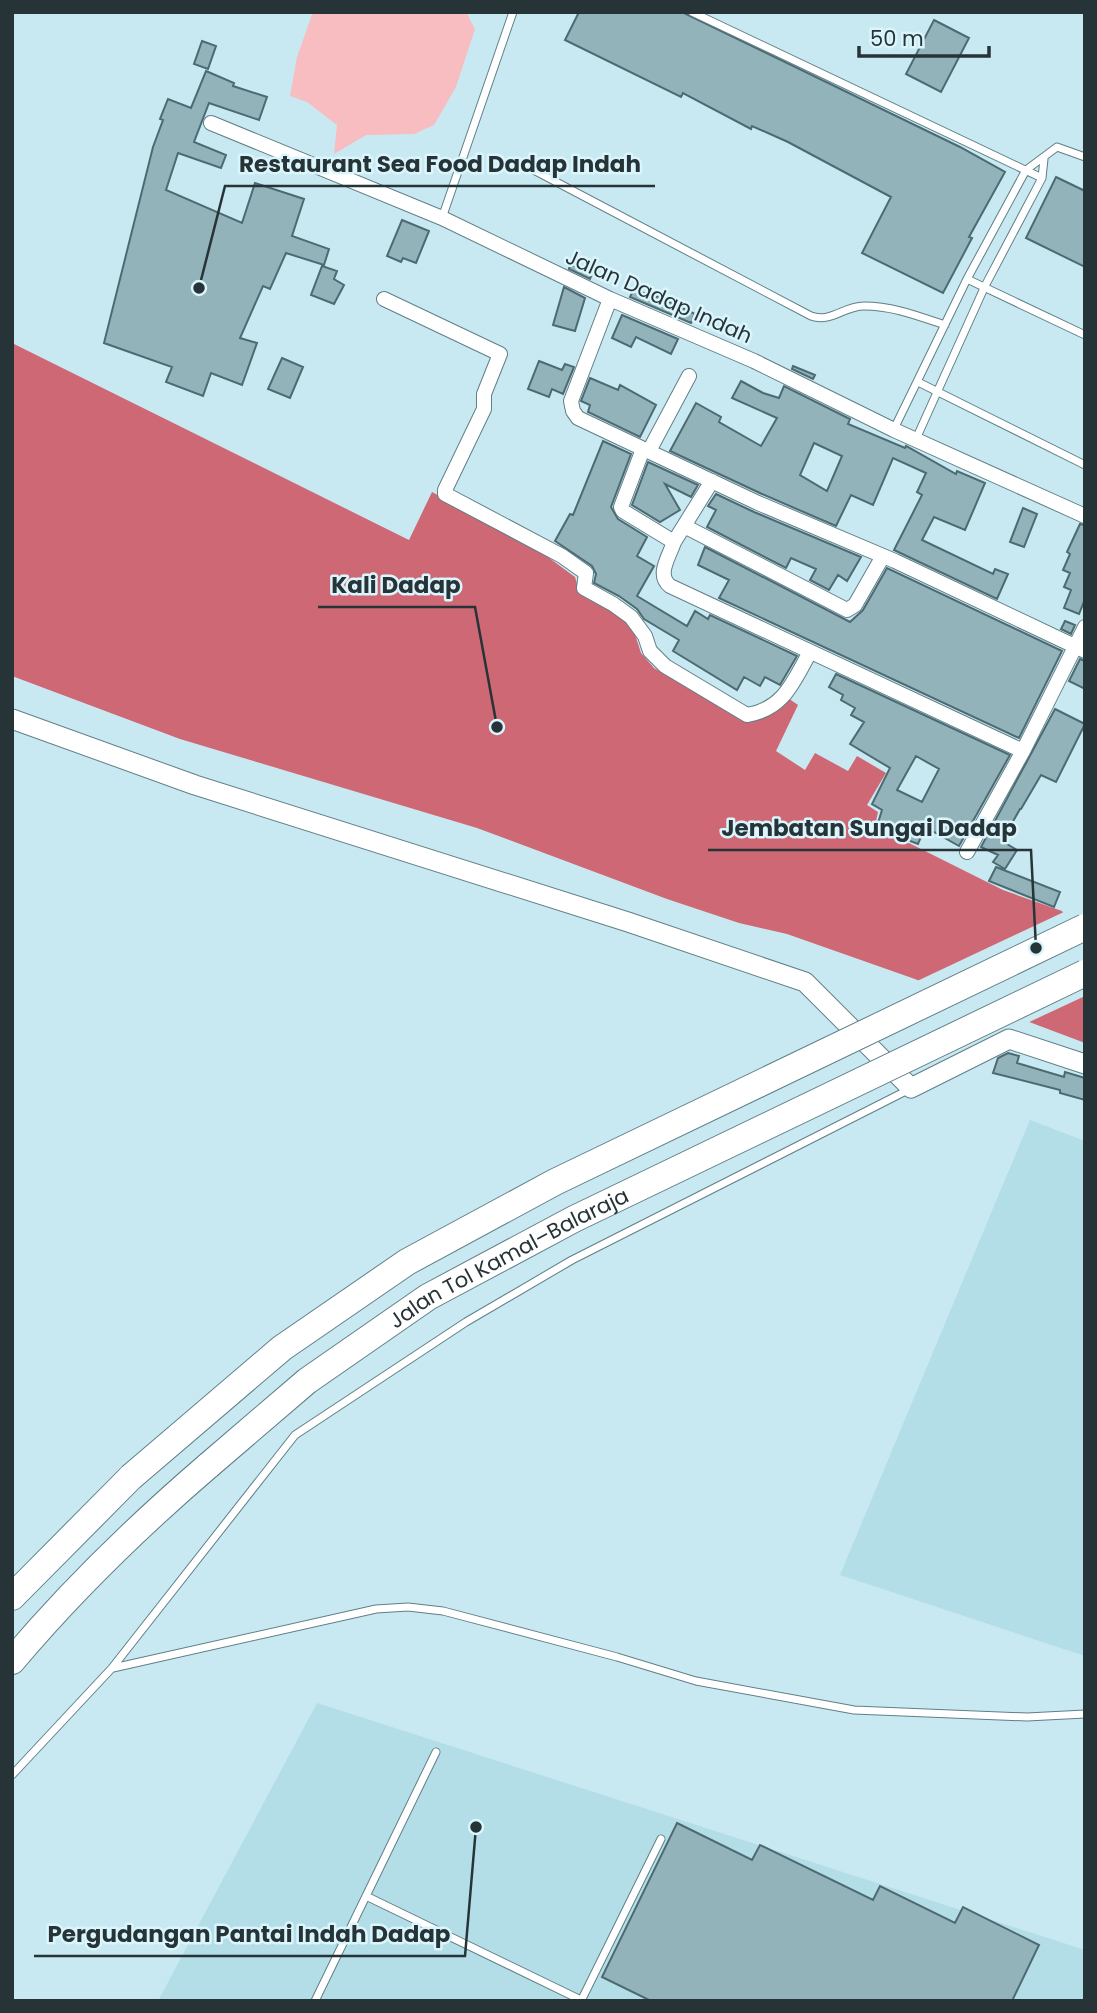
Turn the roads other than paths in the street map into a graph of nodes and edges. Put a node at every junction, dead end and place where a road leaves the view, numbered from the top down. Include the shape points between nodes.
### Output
1 (513, 12) edge
2 (692, 12) edge
3 (211, 123) dead end
4 (1085, 157) edge
5 (1044, 159) junction
6 (524, 165) dead end
7 (1026, 170) junction
8 (1042, 178) junction
9 (442, 218) junction
10 (967, 279) junction
11 (985, 286) junction
12 (384, 299) dead end
13 (611, 299) junction
14 (945, 325) junction
15 (1085, 334) edge
16 (689, 376) dead end
17 (918, 382) junction
18 (938, 391) junction
19 (894, 430) junction
20 (916, 439) junction
21 (646, 450) junction
22 (1085, 465) edge
23 (712, 481) junction
24 (1085, 516) edge
25 (684, 526) junction
26 (674, 542) junction
27 (883, 556) junction
28 (1085, 628) edge
29 (1080, 649) edge
30 (810, 652) junction
31 (12, 719) edge
32 (1023, 751) junction
33 (967, 852) dead end
34 (1085, 927) edge
35 (1085, 972) edge
36 (1085, 1063) edge
37 (911, 1088) junction
38 (12, 1597) edge
39 (12, 1661) edge
40 (113, 1668) junction
41 (1085, 1714) edge
42 (436, 1752) dead end
43 (12, 1775) edge
44 (661, 1839) dead end
45 (366, 1896) junction
46 (582, 2000) edge
47 (315, 2001) edge

1 - 9 lane
2 - 7 lane
3 - 9 street, Jalan Dadap Indah
4 - 5 lane via 1056,147
5 - 7 lane
5 - 8 lane
6 - 14 lane via 811,316 827,318 865,306 897,309
7 - 8 lane
7 - 10 lane
8 - 11 lane
9 - 13 street, Jalan Dadap Indah
10 - 11 lane
10 - 14 lane
11 - 15 lane
11 - 18 lane
12 - 30 street via 500,354 484,394 484,409 445,489 449,497 586,573 584,588 631,618 657,659 747,715 783,699
13 - 19 street, Jalan Dadap Indah via 754,361
13 - 21 street via 571,406 578,418
14 - 17 lane
16 - 21 street
17 - 18 lane
17 - 19 lane
18 - 20 lane
18 - 22 lane
19 - 20 street, Jalan Dadap Indah
20 - 24 street, Jalan Dadap Indah
21 - 23 street
21 - 26 street via 621,508
23 - 25 street
23 - 27 street
25 - 26 street
25 - 27 street via 847,610 855,605
26 - 30 street via 662,574 664,582
27 - 29 street
28 - 29 street
29 - 32 street
30 - 32 street
31 - 37 street via 195,785 805,982
32 - 33 street
34 - 38 highway, Jalan Tol Kamal–Balaraja, bridge via 555,1182 407,1262 282,1348 131,1477
35 - 39 highway, Jalan Tol Kamal–Balaraja, bridge via 574,1219 428,1297 307,1381 159,1507
36 - 37 street via 1009,1039
37 - 40 lane via 572,1260 466,1322 295,1435
40 - 41 lane via 376,1609 408,1607 443,1611 696,1681 854,1710 1027,1717
40 - 43 lane
42 - 45 lane
44 - 46 lane
45 - 46 lane
45 - 47 lane

